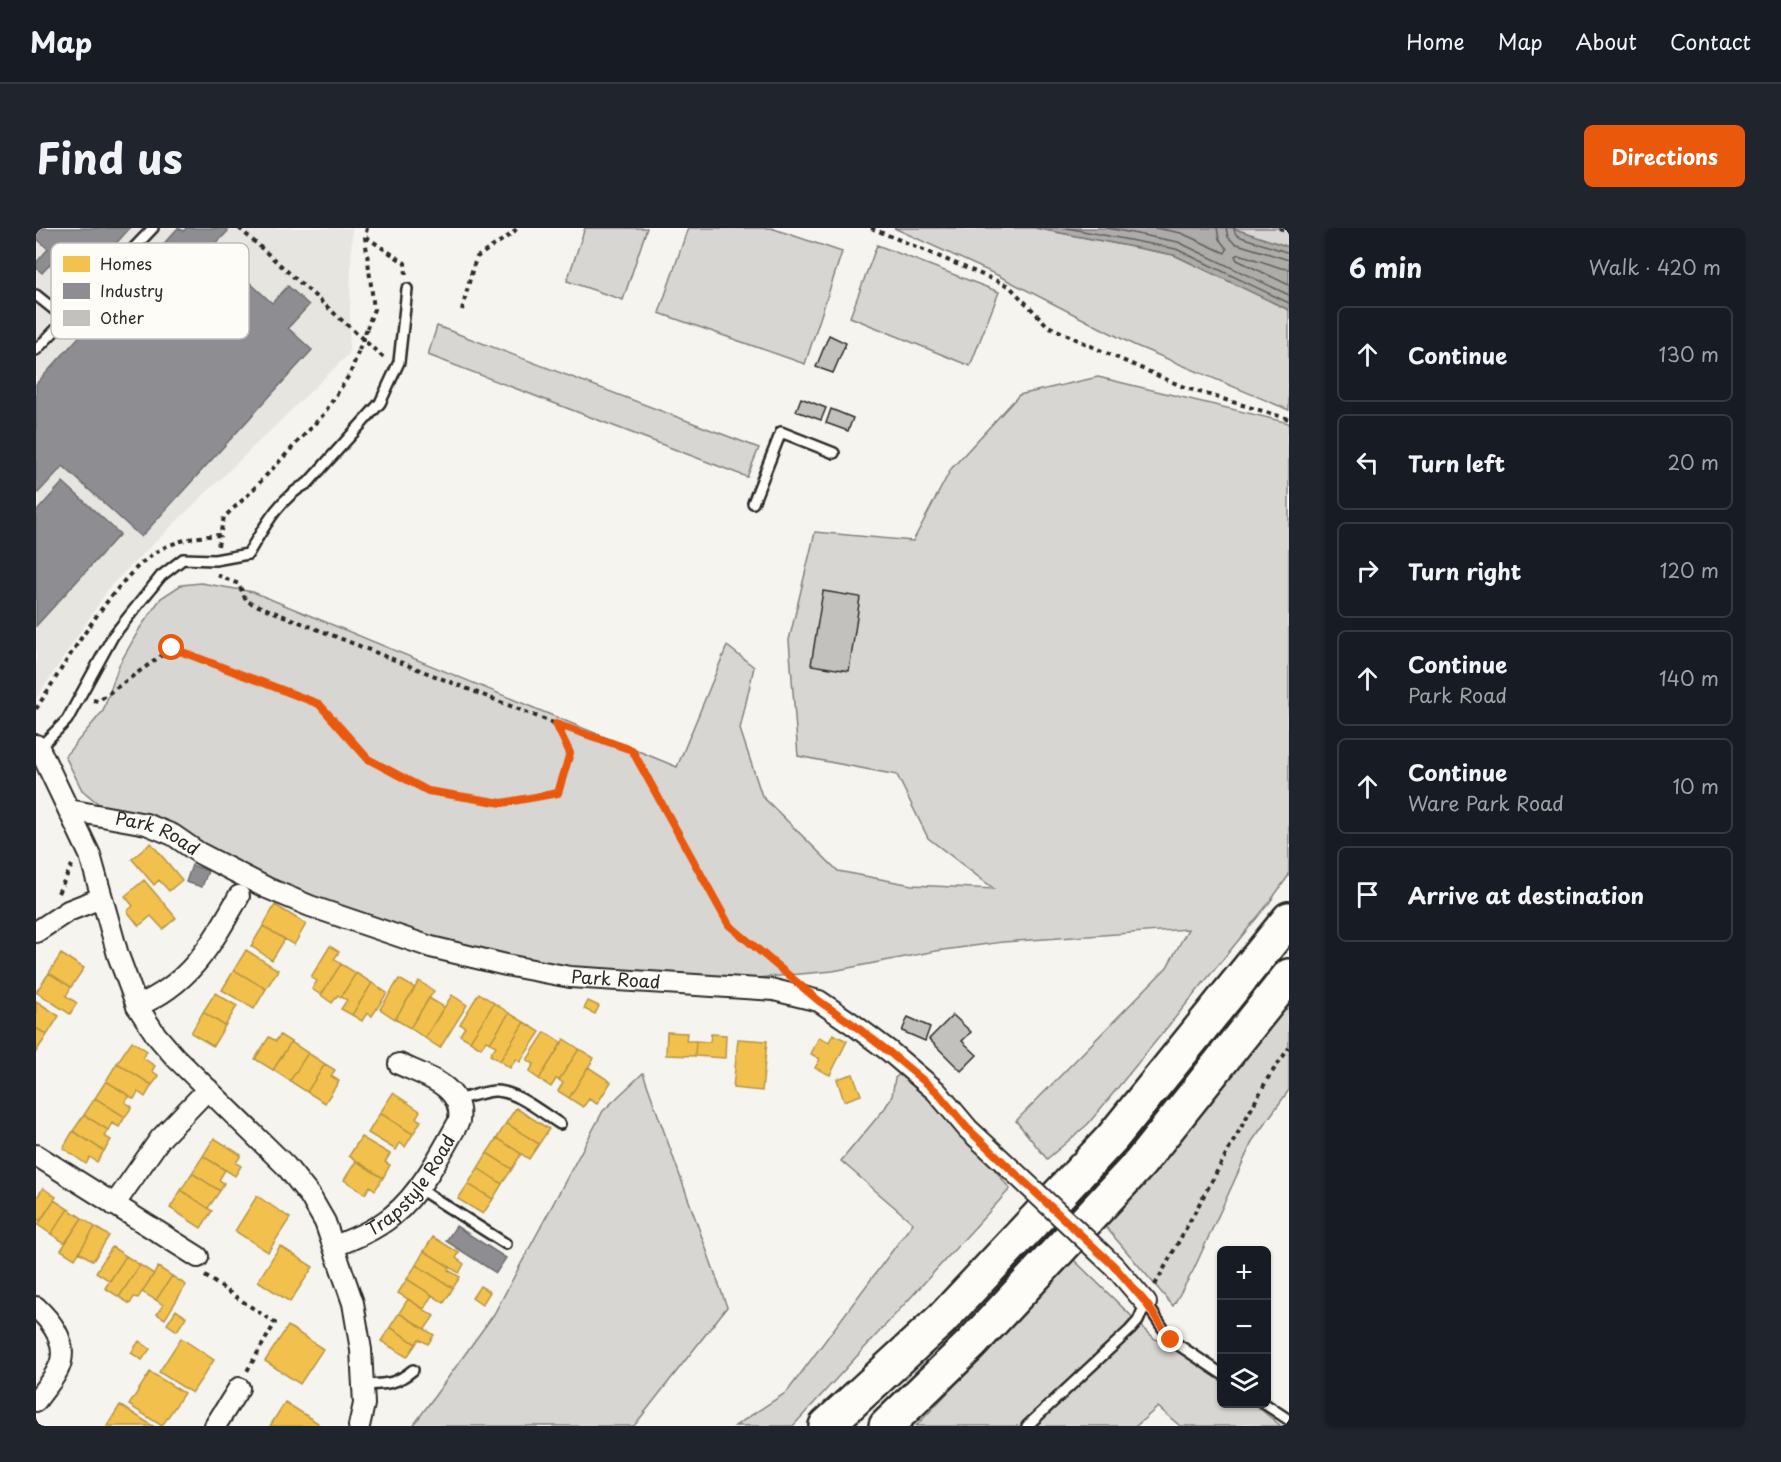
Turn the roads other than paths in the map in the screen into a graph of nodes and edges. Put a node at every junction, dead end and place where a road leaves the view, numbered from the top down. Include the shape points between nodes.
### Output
1 (153, 228) edge
2 (139, 243) edge
3 (407, 289) road end
4 (36, 295) edge
5 (51, 307) edge
6 (51, 334) edge
7 (36, 350) edge
8 (834, 453) dead end
9 (753, 502) dead end
10 (38, 746) edge
11 (69, 810) junction
12 (239, 896) dead end
13 (101, 898) junction
14 (1289, 919) edge
15 (36, 932) edge
16 (1289, 976) edge
17 (137, 1006) junction
18 (399, 1064) dead end
19 (208, 1089) junction
20 (457, 1100) junction
21 (560, 1124) dead end
22 (36, 1155) edge
23 (418, 1188) junction
24 (114, 1205) junction
25 (506, 1245) dead end
26 (335, 1246) junction
27 (198, 1257) road end
28 (1146, 1303) junction
29 (36, 1307) edge
30 (413, 1370) dead end
31 (1217, 1371) edge
32 (363, 1385) junction
33 (239, 1388) road end
34 (36, 1401) edge
35 (1271, 1408) edge
36 (1289, 1420) edge
37 (215, 1426) edge
38 (359, 1426) edge
39 (826, 1426) edge
40 (886, 1426) edge
41 (1027, 1426) edge

1 - 2 lane
3 - 10 lane via 399,362 380,403 308,483 270,517 248,554 183,560 161,576 113,636 67,720
4 - 5 lane
6 - 7 lane
8 - 9 lane via 780,432
10 - 11 street
11 - 13 street via 90,855
11 - 28 street, Park Road, bridge via 146,824 267,888 431,947 570,977 774,990 819,1001 936,1091 968,1129 1115,1267
12 - 17 street via 188,972 163,994
13 - 15 street via 68,911
13 - 17 street
14 - 39 highway via 1112,1138 942,1319
16 - 40 highway via 1140,1163 971,1344
17 - 19 street via 156,1035
18 - 20 street via 441,1084
19 - 24 street via 160,1139
19 - 26 street via 286,1166 315,1205
20 - 21 lane via 502,1092
20 - 23 street, Trapstyle Road via 459,1121
22 - 24 street
23 - 25 lane
23 - 26 street, Trapstyle Road via 380,1225
24 - 27 street
26 - 32 street via 354,1303
28 - 31 lane via 1171,1340
28 - 41 lane via 1138,1321
29 - 34 street via 51,1322 60,1341 61,1360
30 - 32 lane via 392,1383
32 - 38 street
33 - 37 street
35 - 36 lane

